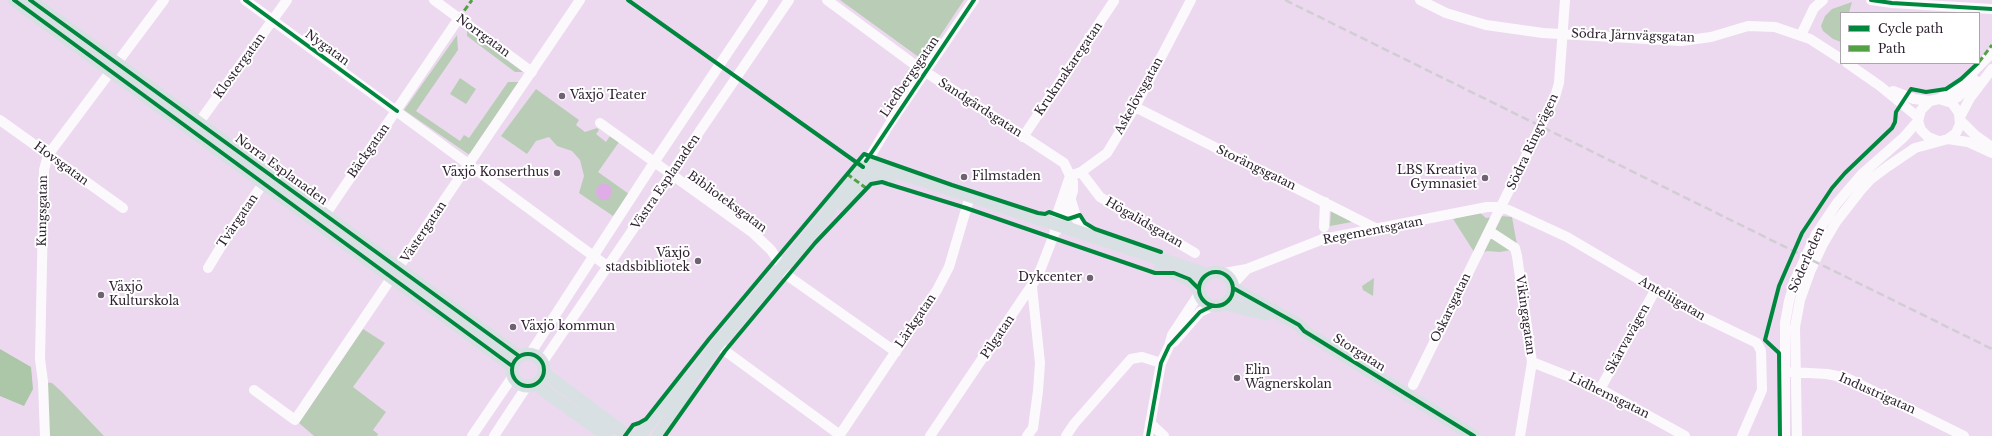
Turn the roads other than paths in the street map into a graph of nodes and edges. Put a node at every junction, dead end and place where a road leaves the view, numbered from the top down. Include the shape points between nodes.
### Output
1 (14, 0) edge
2 (30, 0) edge
3 (164, 0) edge
4 (245, 0) edge
5 (287, 0) edge
6 (434, 0) edge
7 (580, 0) edge
8 (763, 0) edge
9 (789, 0) edge
10 (827, 0) edge
11 (974, 0) edge
12 (1191, 0) edge
13 (1420, 0) edge
14 (1565, 0) edge
15 (1823, 0) edge
16 (1871, 0) edge
17 (1114, 1) dead end
18 (1992, 9) edge
19 (459, 18) junction
20 (273, 20) junction
21 (1563, 33) junction
22 (1801, 35) junction
23 (1992, 54) edge
24 (1840, 58) edge
25 (1848, 64) edge
26 (114, 68) junction
27 (1992, 69) edge
28 (532, 72) junction
29 (925, 72) junction
30 (1880, 86) junction
31 (1939, 100) junction
32 (1135, 107) junction
33 (397, 111) junction
34 (1960, 118) junction
35 (1919, 119) junction
36 (0, 120) edge
37 (600, 123) dead end
38 (195, 127) junction
39 (1023, 136) junction
40 (1928, 137) junction
41 (1943, 140) junction
42 (1992, 147) edge
43 (1992, 153) edge
44 (48, 155) junction
45 (654, 161) junction
46 (471, 164) junction
47 (1887, 166) junction
48 (865, 171) junction
49 (1081, 172) junction
50 (672, 174) junction
51 (1070, 176) junction
52 (266, 179) junction
53 (969, 199) junction
54 (1071, 200) junction
55 (1325, 202) junction
56 (1502, 207) junction
57 (123, 208) dead end
58 (829, 212) junction
59 (322, 220) junction
60 (1057, 227) junction
61 (1324, 227) dead end
62 (1377, 229) junction
63 (1489, 231) junction
64 (1106, 240) junction
65 (1195, 253) dead end
66 (592, 255) junction
67 (607, 266) junction
68 (208, 268) dead end
69 (783, 268) junction
70 (1247, 269) junction
71 (1224, 273) junction
72 (396, 274) junction
73 (1206, 274) junction
74 (1233, 286) junction
75 (1032, 287) junction
76 (1656, 289) junction
77 (1199, 291) junction
78 (1218, 305) junction
79 (1304, 331) junction
80 (717, 345) junction
81 (1169, 346) junction
82 (896, 352) junction
83 (1532, 362) junction
84 (518, 363) junction
85 (1161, 363) junction
86 (543, 368) junction
87 (1785, 372) junction
88 (1796, 372) junction
89 (690, 380) junction
90 (531, 385) junction
91 (1413, 385) dead end
92 (1600, 389) junction
93 (254, 390) dead end
94 (1150, 423) junction
95 (44, 436) edge
96 (472, 436) edge
97 (494, 436) edge
98 (607, 436) edge
99 (628, 436) edge
100 (639, 436) edge
101 (658, 436) edge
102 (839, 436) edge
103 (930, 436) edge
104 (1027, 436) edge
105 (1066, 436) edge
106 (1148, 436) edge
107 (1164, 436) edge
108 (1474, 436) edge
109 (1520, 436) edge
110 (1685, 436) edge
111 (1742, 436) edge
112 (1785, 436) edge
113 (1797, 436) edge
114 (1964, 436) edge

1 - 26 main road, Norra Esplanaden
2 - 26 main road, Norra Esplanaden
3 - 26 street, Kungsgatan
4 - 20 street, Nygatan
5 - 20 street, Klostergatan
6 - 19 street, Norrgatan
7 - 28 street, Västergatan
8 - 45 street, Västra Esplanaden
9 - 50 street, Västra Esplanaden
10 - 29 street, Sandgärdsgatan
11 - 29 street, Liedbergsgatan
12 - 32 street, Askelövsgatan
13 - 21 street, Södra Järnvägsgatan via 1446,13 1486,26
14 - 21 street, Södra Ringvägen
15 - 22 street via 1814,8
16 - 18 street
17 - 39 street, Krukmakaregatan
19 - 28 street, Norrgatan
19 - 33 street, Bäckgatan
20 - 33 street, Nygatan
20 - 38 street, Klostergatan
21 - 22 street, Södra Järnvägsgatan via 1692,40 1756,25 1774,26
21 - 56 street, Södra Ringvägen via 1557,90
22 - 24 street, Södra Järnvägsgatan
23 - 31 street, Söderleden via 1957,88
25 - 30 street
26 - 38 main road, Norra Esplanaden
26 - 44 street, Kungsgatan
27 - 34 street via 1970,98
28 - 46 street, Västergatan
29 - 39 street, Sandgärdsgatan
29 - 48 street, Liedbergsgatan
30 - 31 street via 1906,97
30 - 35 street
31 - 34 street via 1955,106
31 - 35 street, Söderleden via 1923,107
32 - 49 street, Askelövsgatan via 1107,153
32 - 55 street, Storängsgatan
33 - 46 street, Nygatan
33 - 59 street, Bäckgatan
34 - 41 street via 1958,129
34 - 42 street via 1975,135
35 - 40 street via 1921,130
35 - 87 street, Söderleden via 1904,137 1854,183 1816,234 1795,280 1789,301 1785,323
36 - 44 street, Hovsgatan
37 - 45 street, Biblioteksgatan
38 - 52 main road, Norra Esplanaden
39 - 51 street, Sandgärdsgatan via 1064,163
40 - 41 street
40 - 47 street, Söderleden via 1904,148
41 - 43 street via 1968,142
41 - 47 street, Söderleden via 1915,148
44 - 57 street, Hovsgatan
44 - 95 street, Kungsgatan via 44,170 40,317
45 - 50 street, Biblioteksgatan
45 - 66 street, Västra Esplanaden
46 - 66 street, Nygatan
46 - 72 street, Västergatan
47 - 88 street, Söderleden via 1861,190 1844,211 1823,244 1810,272 1796,318
48 - 53 main road
48 - 58 main road, Liedbergsgatan via 832,203
48 - 58 main road, Liedbergsgatan via 856,188 839,208
49 - 51 street, Askelövsgatan
49 - 65 street, Högalidsgatan via 1100,197
50 - 67 street, Västra Esplanaden
50 - 69 street, Biblioteksgatan via 763,241
51 - 54 street, Sandgärdsgatan via 1073,182
51 - 60 street
52 - 59 main road, Norra Esplanaden
52 - 68 street, Tvärgatan
53 - 60 main road
53 - 82 street, Lärkgatan via 949,267 938,290
54 - 60 street, Sandgärdsgatan
54 - 64 street via 1079,223
55 - 61 street
55 - 62 street, Storängsgatan
56 - 62 street, Regementsgatan via 1481,208
56 - 63 street, Södra Ringvägen
56 - 76 street, Anteliigatan via 1567,237
58 - 69 main road, Liedbergsgatan
59 - 72 main road, Norra Esplanaden
60 - 64 main road
60 - 75 street, Pilgatan
60 - 77 main road via 1157,265 1188,279
62 - 70 street, Regementsgatan via 1323,239
63 - 83 street, Vikingagatan via 1514,248 1517,256
63 - 91 street, Oskarsgatan
64 - 73 main road
66 - 67 street, Nygatan
66 - 84 street, Västra Esplanaden
67 - 86 street, Västra Esplanaden
69 - 80 main road, Liedbergsgatan
69 - 82 street, Biblioteksgatan via 788,276
70 - 71 street, Regementsgatan
70 - 74 street, Regementsgatan
71 - 73 main road via 1215,271
71 - 74 main road
72 - 84 main road, Norra Esplanaden
72 - 93 street, Västergatan via 295,420
73 - 77 main road via 1202,278
74 - 78 main road via 1230,298
74 - 79 main road, Storgatan
75 - 103 street, Pilgatan
75 - 104 street via 1040,363 1032,428
76 - 92 street, Skärvavägen
76 - 111 street, Anteliigatan via 1701,316 1760,346 1762,390
77 - 78 main road via 1204,301
77 - 81 street via 1172,335
78 - 79 main road, Storgatan via 1258,311 1296,330
78 - 81 street via 1200,312
79 - 108 main road, Storgatan
80 - 89 main road, Liedbergsgatan
80 - 102 street, Lärkgatan
81 - 85 street
82 - 102 street, Lärkgatan
83 - 92 street, Lidhemsgatan
83 - 109 street, Vikingagatan
84 - 86 main road, Norra Esplanaden via 538,357
84 - 90 main road, Norra Esplanaden via 519,383
84 - 96 street, Västra Esplanaden
85 - 94 street
85 - 105 street via 1142,358 1131,359
86 - 90 main road via 540,380
86 - 99 main road, Norra Esplanaden
87 - 88 street, Industrigatan
87 - 112 street, Söderleden
88 - 113 street, Söderleden
88 - 114 street, Industrigatan via 1846,378
89 - 100 main road, Liedbergsgatan via 679,385
89 - 101 main road, Liedbergsgatan via 688,392
90 - 97 street
90 - 98 main road, Norra Esplanaden
92 - 110 street, Lidhemsgatan
94 - 106 street
94 - 107 street

